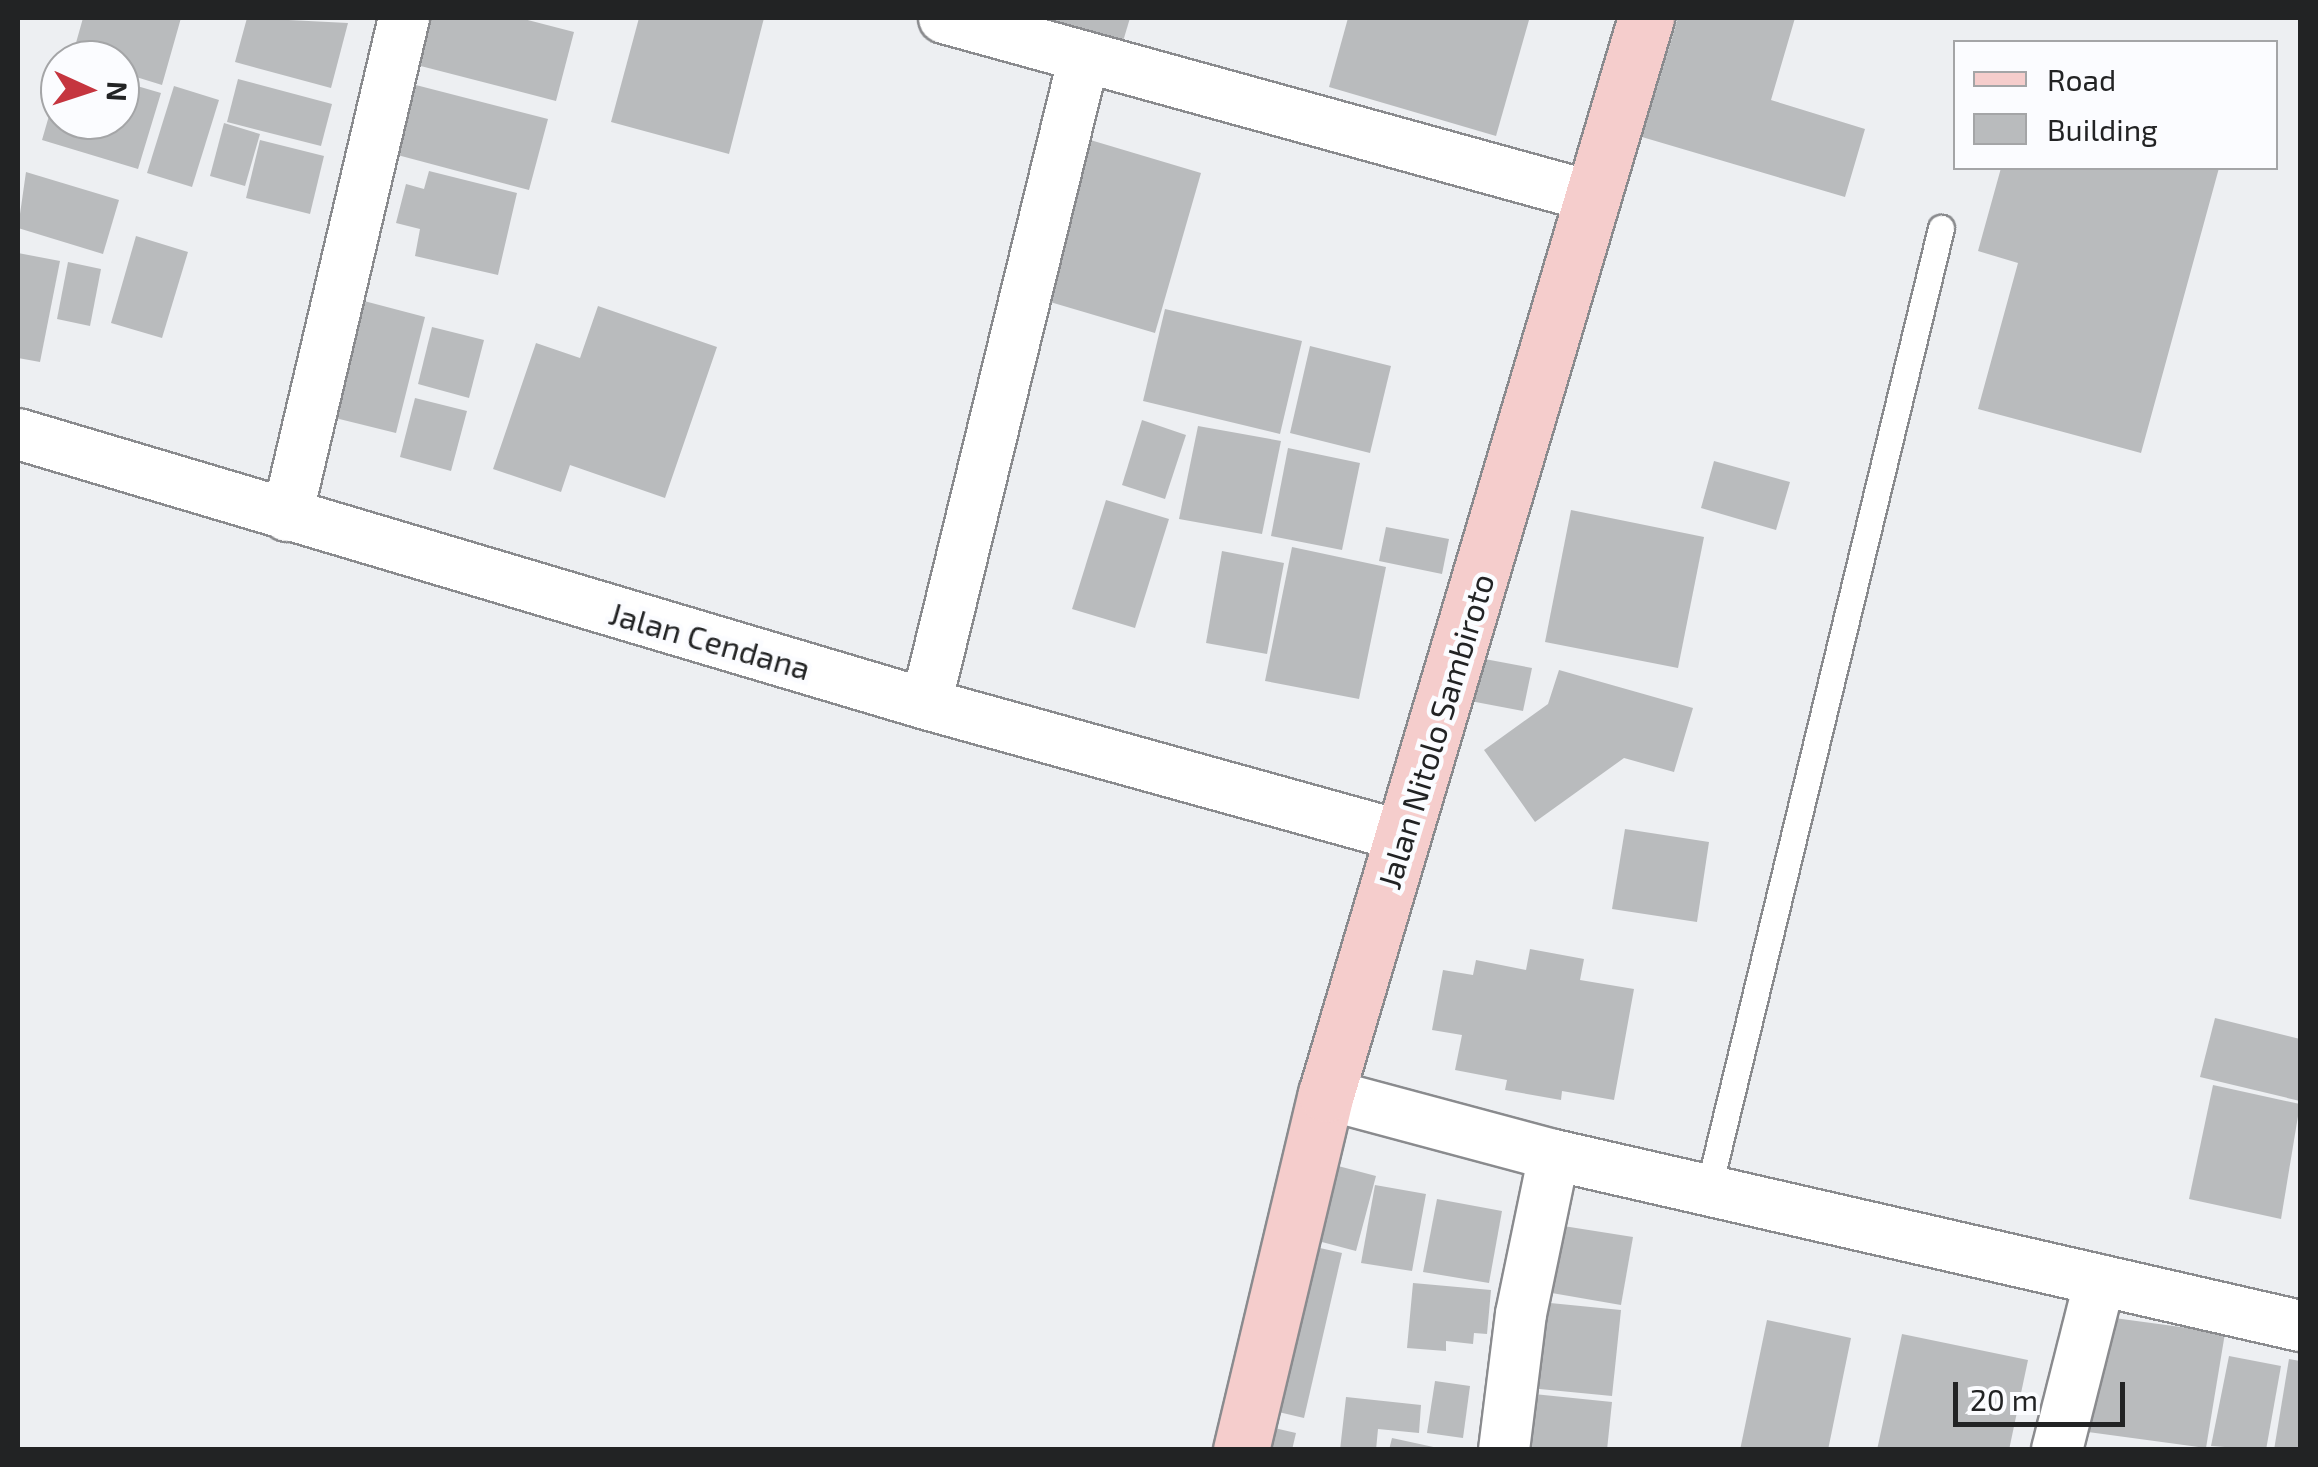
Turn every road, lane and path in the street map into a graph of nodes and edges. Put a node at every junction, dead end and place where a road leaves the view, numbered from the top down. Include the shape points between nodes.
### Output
1 (404, 18) edge
2 (944, 18) edge
3 (1646, 18) edge
4 (1084, 57) junction
5 (1593, 197) junction
6 (1942, 228) dead end
7 (18, 434) edge
8 (287, 516) junction
9 (926, 704) junction
10 (1404, 837) junction
11 (1326, 1094) junction
12 (1554, 1155) junction
13 (1708, 1191) junction
14 (2100, 1280) junction
15 (2300, 1326) edge
16 (1241, 1450) edge
17 (1504, 1450) edge
18 (2057, 1450) edge

1 - 8 street
2 - 4 street
3 - 5 street, Jalan Nitolo Sambiroto
4 - 5 street
4 - 9 street
5 - 10 street, Jalan Nitolo Sambiroto
6 - 13 lane
7 - 8 street, Jalan Cendana
8 - 9 street, Jalan Cendana
9 - 10 street, Jalan Cendana
10 - 11 street, Jalan Nitolo Sambiroto
11 - 12 street
11 - 16 street, Jalan Nitolo Sambiroto
12 - 13 street
12 - 17 street via 1521,1314
13 - 14 street
14 - 15 street
14 - 18 street

